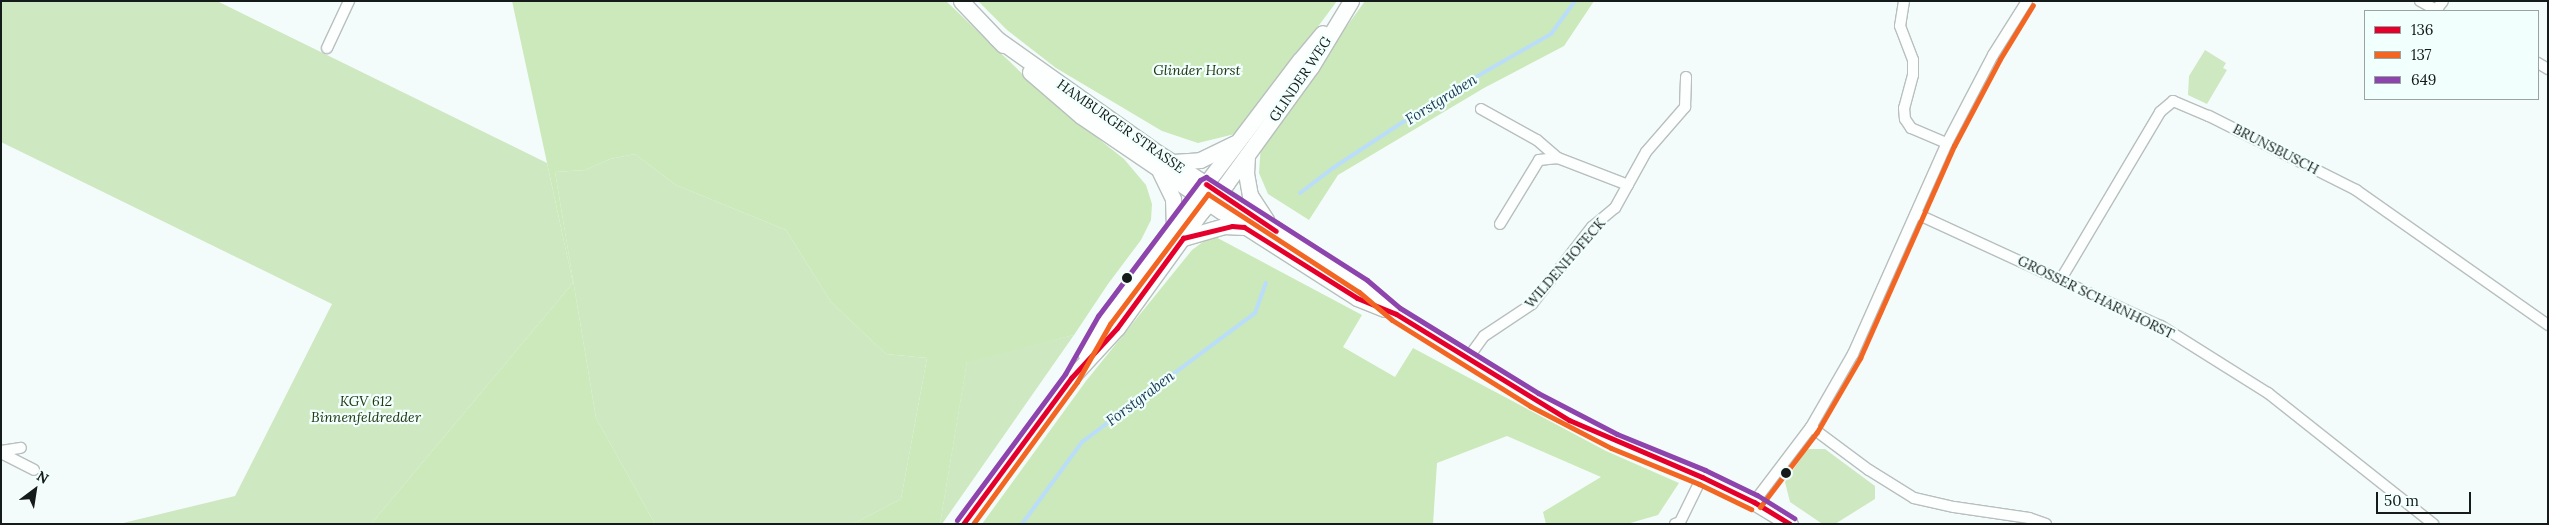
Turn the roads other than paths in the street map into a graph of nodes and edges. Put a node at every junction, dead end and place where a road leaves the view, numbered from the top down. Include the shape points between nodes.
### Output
1 (349, 1) edge
2 (961, 1) edge
3 (1351, 1) edge
4 (1904, 1) edge
5 (2027, 1) edge
6 (2420, 1) edge
7 (2443, 1) edge
8 (2437, 10) edge
9 (996, 38) junction
10 (327, 48) dead end
11 (1686, 77) dead end
12 (1481, 109) dead end
13 (1241, 139) junction
14 (1946, 143) junction
15 (1247, 154) junction
16 (1558, 158) junction
17 (1173, 162) junction
18 (1158, 169) junction
19 (1628, 185) junction
20 (1208, 194) junction
21 (1917, 214) junction
22 (1500, 224) dead end
23 (1174, 225) junction
24 (1244, 227) junction
25 (1273, 229) junction
26 (1182, 238) junction
27 (2061, 278) junction
28 (1396, 314) junction
29 (2548, 325) edge
30 (1468, 358) junction
31 (1071, 378) junction
32 (1811, 426) junction
33 (20, 448) dead end
34 (1, 452) edge
35 (34, 470) dead end
36 (1702, 477) junction
37 (1754, 502) junction
38 (963, 524) edge
39 (1674, 524) edge
40 (1790, 524) edge
41 (2046, 524) edge
42 (2433, 524) edge

1 - 10 street
2 - 9 main road, HAMBURGER STRASSE
3 - 13 main road via 1300,60
3 - 15 main road, GLINDER WEG via 1311,67
4 - 14 street via 1900,26 1913,60 1905,119 1911,128
5 - 14 street via 1993,55
6 - 8 street
7 - 8 street
9 - 17 main road, HAMBURGER STRASSE
9 - 18 main road, HAMBURGER STRASSE via 1060,100
11 - 19 street, WILDENHOFECK via 1685,107 1646,152
12 - 16 street via 1537,140
13 - 17 main road via 1200,160
13 - 20 main road
14 - 21 street
15 - 20 main road, GLINDER WEG
15 - 25 main road via 1250,195
16 - 19 street
16 - 22 street via 1539,160
17 - 20 main road, HAMBURGER STRASSE
18 - 20 main road, HAMBURGER STRASSE
18 - 23 main road via 1172,199
19 - 30 street, WILDENHOFECK via 1615,208 1592,227 1532,304 1484,336
20 - 23 main road
20 - 24 main road, HAMBURGER STRASSE
20 - 25 main road, HAMBURGER STRASSE
20 - 26 main road
21 - 27 street, GROSSER SCHARNHORST
21 - 32 street via 1853,354
23 - 31 main road via 1104,320
24 - 26 main road via 1224,226
24 - 28 main road, HAMBURGER STRASSE via 1357,298
25 - 28 main road, HAMBURGER STRASSE via 1363,286
26 - 31 main road via 1117,328
27 - 29 street, BRUNSBUSCH via 2160,112 2173,101 2210,116 2356,190
27 - 42 street, GROSSER SCHARNHORST via 2161,326 2268,393
28 - 30 main road, HAMBURGER STRASSE
30 - 36 main road, HAMBURGER STRASSE via 1569,420
31 - 38 main road
32 - 37 street
32 - 41 street via 1903,492 1926,501 2029,518
33 - 34 street
34 - 35 street
36 - 37 main road, HAMBURGER STRASSE
36 - 39 street via 1680,522
37 - 40 main road, HAMBURGER STRASSE

